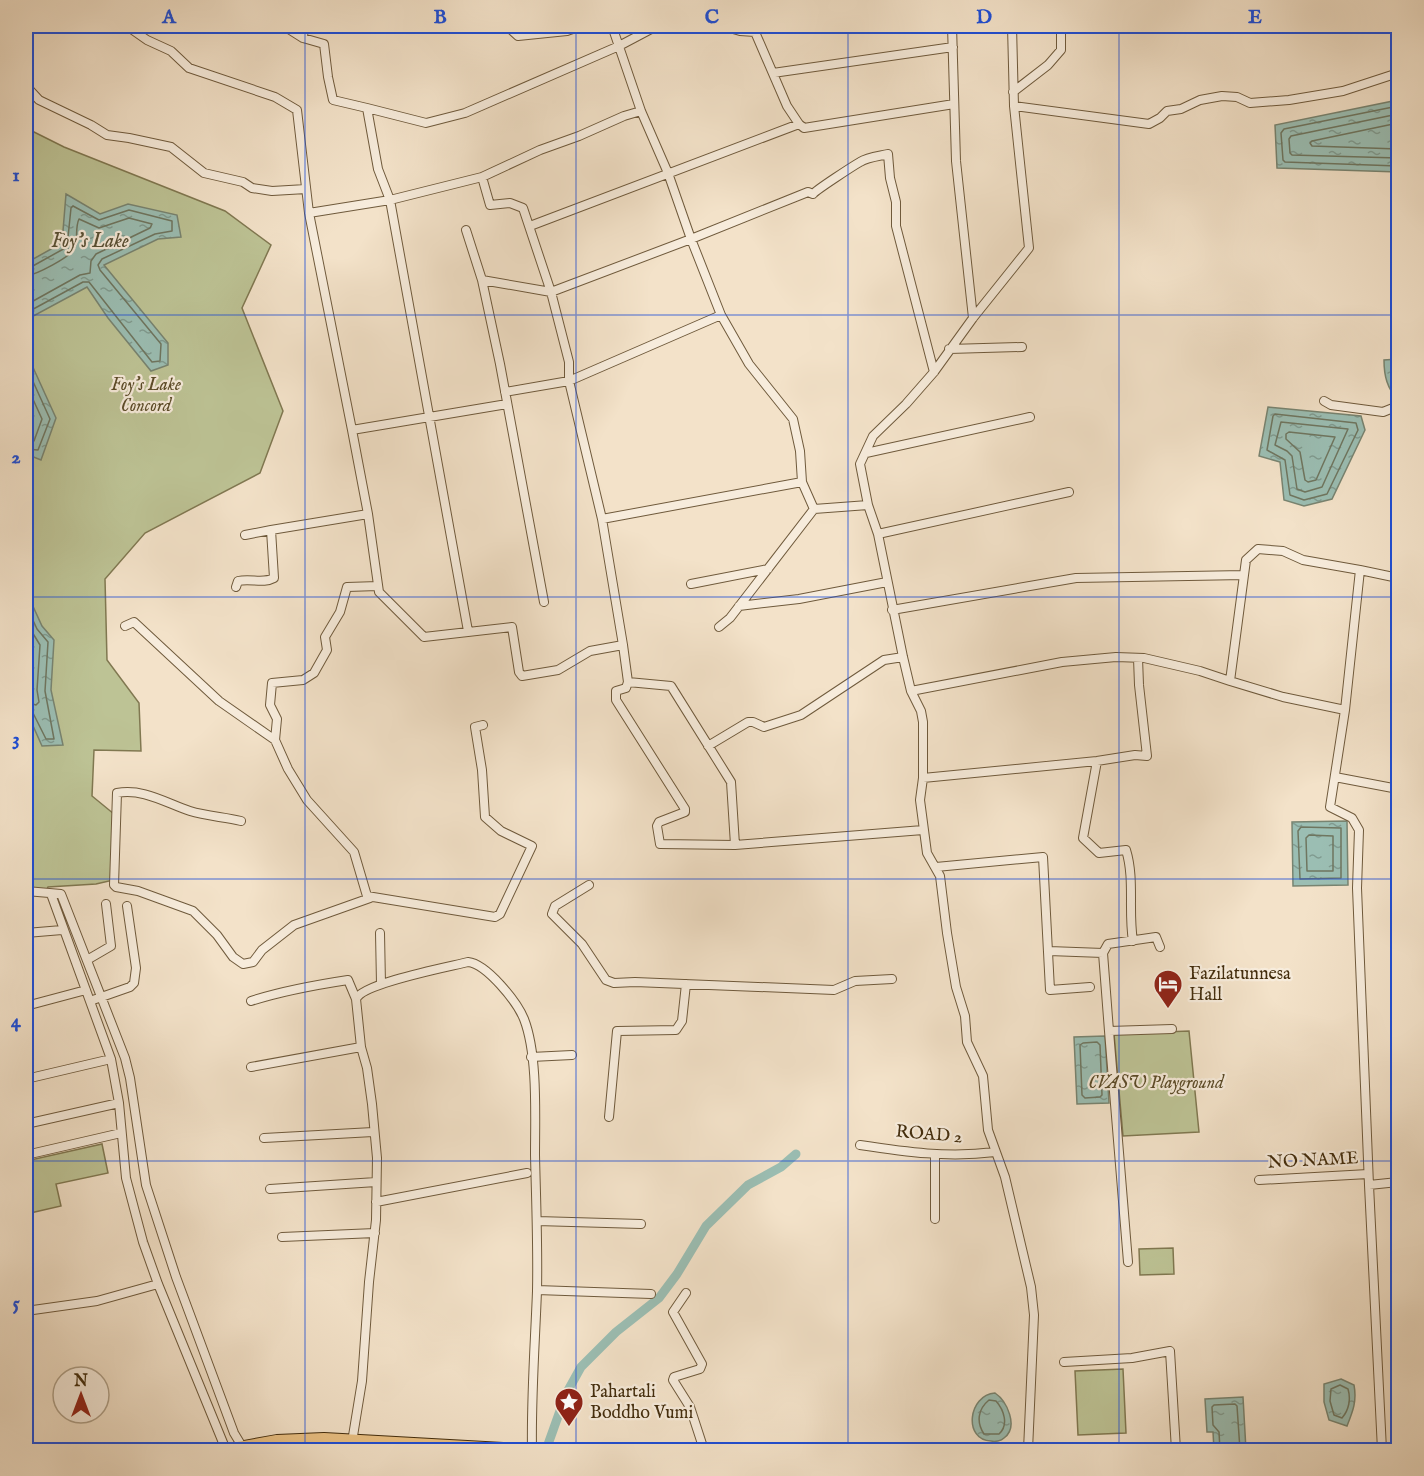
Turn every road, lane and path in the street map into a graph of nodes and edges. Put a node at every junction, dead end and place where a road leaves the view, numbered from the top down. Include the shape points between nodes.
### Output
1 (127, 26) edge
2 (284, 26) edge
3 (304, 26) edge
4 (507, 26) edge
5 (581, 26) edge
6 (612, 26) edge
7 (685, 26) edge
8 (723, 26) edge
9 (764, 26) edge
10 (952, 26) edge
11 (1012, 26) edge
12 (1061, 26) edge
13 (754, 29) edge
14 (303, 38) junction
15 (619, 46) junction
16 (953, 47) junction
17 (773, 73) junction
18 (1398, 73) edge
19 (26, 87) edge
20 (1013, 92) junction
21 (954, 104) junction
22 (1014, 106) junction
23 (367, 108) junction
24 (641, 111) junction
25 (799, 124) junction
26 (668, 173) junction
27 (482, 177) junction
28 (306, 189) junction
29 (390, 200) junction
30 (309, 213) junction
31 (530, 226) junction
32 (466, 230) dead end
33 (691, 239) junction
34 (482, 280) junction
35 (551, 292) junction
36 (722, 315) junction
37 (973, 318) junction
38 (1022, 347) dead end
39 (950, 349) junction
40 (934, 372) junction
41 (569, 381) junction
42 (505, 392) junction
43 (1324, 401) dead end
44 (507, 404) junction
45 (1398, 406) edge
46 (429, 417) junction
47 (1030, 417) dead end
48 (352, 430) junction
49 (866, 453) junction
50 (802, 482) junction
51 (1069, 492) dead end
52 (868, 505) junction
53 (814, 509) junction
54 (368, 514) junction
55 (602, 519) junction
56 (272, 530) junction
57 (878, 534) junction
58 (245, 535) dead end
59 (768, 569) junction
60 (1360, 570) junction
61 (1244, 575) junction
62 (1398, 578) edge
63 (887, 582) junction
64 (691, 584) dead end
65 (378, 586) junction
66 (236, 587) dead end
67 (544, 602) dead end
68 (739, 606) junction
69 (892, 610) junction
70 (125, 626) dead end
71 (720, 627) dead end
72 (468, 631) junction
73 (623, 645) junction
74 (903, 657) junction
75 (1138, 658) junction
76 (1230, 681) junction
77 (628, 682) junction
78 (911, 691) junction
79 (1345, 711) junction
80 (483, 725) dead end
81 (275, 740) junction
82 (708, 746) junction
83 (1097, 761) junction
84 (1335, 777) junction
85 (923, 778) junction
86 (1398, 789) edge
87 (241, 820) dead end
88 (923, 830) junction
89 (735, 844) junction
90 (936, 867) junction
91 (589, 885) dead end
92 (26, 891) edge
93 (51, 894) junction
94 (370, 898) junction
95 (106, 904) dead end
96 (127, 906) dead end
97 (62, 930) junction
98 (26, 933) edge
99 (380, 933) dead end
100 (1133, 941) junction
101 (1160, 947) dead end
102 (1049, 951) junction
103 (1103, 952) junction
104 (87, 960) junction
105 (892, 980) dead end
106 (381, 984) junction
107 (686, 984) junction
108 (1090, 987) dead end
109 (86, 990) junction
110 (101, 997) junction
111 (356, 999) junction
112 (90, 1001) junction
113 (250, 1002) dead end
114 (26, 1006) edge
115 (1172, 1029) dead end
116 (1109, 1031) junction
117 (361, 1047) junction
118 (572, 1055) dead end
119 (531, 1057) junction
120 (111, 1059) junction
121 (251, 1067) dead end
122 (26, 1079) edge
123 (119, 1103) junction
124 (609, 1118) dead end
125 (26, 1124) edge
126 (374, 1132) junction
127 (121, 1133) junction
128 (264, 1138) dead end
129 (860, 1145) dead end
130 (995, 1152) junction
131 (26, 1155) edge
132 (935, 1155) junction
133 (527, 1173) dead end
134 (1368, 1174) junction
135 (1259, 1180) dead end
136 (376, 1182) junction
137 (1398, 1182) edge
138 (1369, 1185) junction
139 (270, 1189) dead end
140 (376, 1202) junction
141 (935, 1219) dead end
142 (537, 1221) junction
143 (641, 1224) dead end
144 (375, 1233) junction
145 (282, 1237) dead end
146 (1128, 1262) dead end
147 (158, 1284) junction
148 (537, 1290) junction
149 (686, 1293) dead end
150 (651, 1294) dead end
151 (26, 1311) edge
152 (1064, 1362) dead end
153 (352, 1442) junction
154 (238, 1449) edge
155 (226, 1450) edge
156 (503, 1450) edge
157 (532, 1450) edge
158 (704, 1450) edge
159 (1028, 1450) edge
160 (1176, 1450) edge
161 (1382, 1450) edge

1 - 28 street via 171,51 189,68 275,97 297,110
2 - 14 street
3 - 14 street
4 - 5 street via 518,36
6 - 15 street
7 - 15 street via 652,28
8 - 13 street via 740,31
9 - 13 street
10 - 16 street
11 - 20 street
12 - 20 street via 1061,50
13 - 17 street
14 - 23 street via 324,44 333,100
15 - 23 street via 465,113 426,123
15 - 24 street
16 - 17 street
16 - 21 street
17 - 25 street
18 - 22 street via 1343,91 1289,100 1250,103 1222,96 1200,100 1167,111 1149,124
19 - 28 street via 39,100 106,135 171,147 204,173 243,182 252,188
20 - 22 street
21 - 25 street via 804,128
21 - 37 street via 956,161
22 - 37 street via 1029,248
23 - 29 street via 378,169
24 - 26 street
24 - 27 street
25 - 26 street
26 - 31 street
26 - 33 street
27 - 29 street
27 - 31 street via 490,205 510,203 523,208
28 - 30 street
29 - 30 street
29 - 46 street
30 - 48 street
31 - 35 street
32 - 34 street
33 - 35 street
33 - 36 street
33 - 40 street via 808,192 813,194 862,161 888,154 896,226
34 - 35 street
34 - 42 street
35 - 41 street via 569,362
36 - 41 street
36 - 50 street via 749,364 793,419
37 - 39 street
38 - 39 street
39 - 40 street
40 - 49 street via 873,436
41 - 42 street
41 - 55 street
42 - 44 street
43 - 45 street via 1383,412
44 - 46 street
44 - 67 street
46 - 48 street
46 - 72 street
47 - 49 street
48 - 54 street
49 - 52 street via 860,464
50 - 53 street
50 - 55 street
51 - 57 street
52 - 53 street
52 - 57 street
53 - 59 street
54 - 56 street
54 - 65 street
55 - 73 street
56 - 58 street
56 - 66 street via 274,578 267,582 238,581
57 - 63 street
59 - 64 street
59 - 68 street
60 - 61 street via 1303,560 1283,551 1258,549 1246,560
60 - 62 street
60 - 79 street
61 - 69 street via 1076,578
61 - 76 street
63 - 68 street
63 - 69 street
65 - 72 street via 379,592 424,636
65 - 81 street via 347,587 340,612 325,637 327,650 314,673 303,680 272,683 270,705 277,719
68 - 71 street
69 - 74 street
70 - 81 street via 134,622 219,700
72 - 73 street via 512,627 522,676 558,670 590,651
73 - 77 street
74 - 78 street
74 - 82 street via 884,660 801,715 764,727 748,722
75 - 76 street
75 - 78 street via 1062,662
75 - 83 street via 1147,756
76 - 79 street
77 - 82 street via 671,686
77 - 89 street via 626,688 616,691 616,700 685,809 659,822 660,844
78 - 85 street via 924,722
79 - 84 street
80 - 94 street via 475,727 485,817 501,831 532,846 500,914 495,917
81 - 94 street via 307,800 354,852
82 - 89 street via 731,782
83 - 85 street
83 - 100 street via 1083,838 1099,853 1126,850 1130,862
84 - 86 street
84 - 134 street via 1330,807 1352,818 1359,830 1357,888
85 - 88 street
87 - 94 street via 189,810 146,794 117,793 114,885 193,911 243,964 253,962 294,925
88 - 89 street
88 - 90 street via 927,853
90 - 102 street via 1043,857
90 - 130 street via 967,1042 983,1076 988,1130
91 - 107 street via 555,906 552,914 582,944 606,980
92 - 93 street
93 - 97 street
93 - 104 street via 62,894
95 - 104 street via 111,946
96 - 110 street via 136,978 130,987
97 - 98 street
97 - 109 street
99 - 106 street
100 - 101 street via 1156,937
100 - 103 street via 1108,944
102 - 103 street
102 - 108 street via 1050,990
103 - 116 street
104 - 110 street
105 - 107 street via 855,981 834,990
106 - 111 street via 359,993
106 - 119 street via 468,962 480,966 517,1005
107 - 124 street via 682,1021 676,1030 617,1031
109 - 112 street
109 - 114 street
110 - 112 street
110 - 154 street via 130,1078 146,1185
111 - 113 street via 348,980 292,989
111 - 117 street
112 - 120 street
115 - 116 street
116 - 146 street
117 - 121 street
117 - 126 street
118 - 119 street
119 - 142 street
120 - 122 street
120 - 123 street
123 - 125 street
123 - 127 street
126 - 128 street
126 - 136 street
127 - 131 street
127 - 147 street via 129,1190
129 - 132 street, ROAD 2
130 - 132 street, ROAD 2
130 - 159 street via 1005,1177 1031,1287 1034,1315
132 - 141 street
133 - 140 street
134 - 135 street, NO NAME
134 - 138 street
136 - 139 street
136 - 140 street
137 - 138 street
138 - 161 street
140 - 144 street
142 - 143 street
142 - 148 street
144 - 145 street
144 - 153 street via 362,1381
147 - 151 street via 98,1301
147 - 155 street
148 - 150 street
148 - 157 street
149 - 158 street via 673,1312 702,1364 700,1369 673,1380 690,1407
152 - 160 street via 1132,1358 1170,1351
153 - 154 highway via 298,1441
153 - 156 highway

